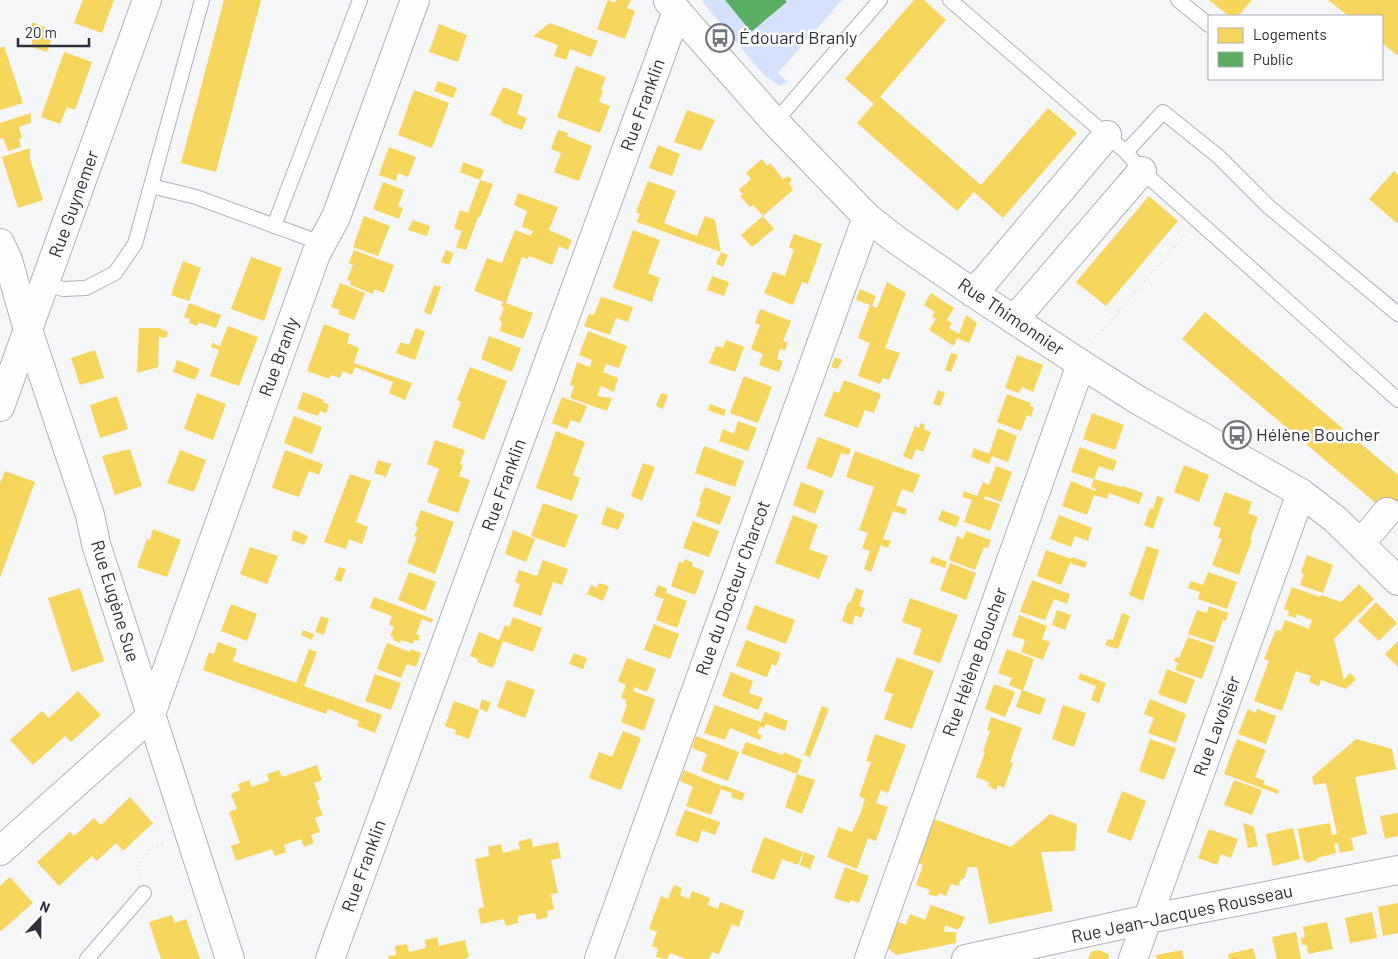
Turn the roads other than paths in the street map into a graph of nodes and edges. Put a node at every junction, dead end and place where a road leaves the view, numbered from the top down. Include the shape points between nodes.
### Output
1 (148, 0) edge
2 (202, 0) edge
3 (360, 0) edge
4 (415, 0) edge
5 (880, 0) edge
6 (950, 0) edge
7 (1178, 0) edge
8 (672, 6) edge
9 (1208, 24) edge
10 (775, 122) junction
11 (1125, 153) junction
12 (151, 186) junction
13 (867, 217) junction
14 (274, 226) junction
15 (0, 243) edge
16 (321, 243) junction
17 (45, 283) junction
18 (972, 292) junction
19 (1398, 314) edge
20 (1014, 320) junction
21 (28, 330) junction
22 (1083, 352) junction
23 (1398, 400) edge
24 (0, 407) edge
25 (1301, 493) junction
26 (1386, 512) dead end
27 (1359, 542) junction
28 (1398, 581) edge
29 (150, 717) junction
30 (0, 851) edge
31 (1398, 870) edge
32 (144, 894) road end
33 (1148, 919) junction
34 (87, 959) edge
35 (230, 959) edge
36 (330, 959) edge
37 (599, 959) edge
38 (868, 959) edge
39 (966, 959) edge
40 (1133, 959) edge

1 - 17 street, Rue Guynemer
2 - 12 lane
3 - 14 lane
4 - 16 street, Rue Branly via 336,217
5 - 10 lane
6 - 11 lane
7 - 9 lane
8 - 10 street, Rue Thimonnier
8 - 36 street, Rue Franklin
10 - 13 street, Rue Thimonnier
11 - 18 street
11 - 19 lane via 1163,112 1219,157 1269,207
11 - 20 street
11 - 23 lane
12 - 14 lane via 196,197
12 - 17 lane via 135,244 115,273 86,288 62,289
13 - 18 street, Rue Thimonnier
13 - 37 street, Rue du Docteur Charcot
14 - 16 lane
15 - 21 street, Rue Eugène Sue
16 - 29 street, Rue Branly
17 - 21 street, Rue Guynemer
18 - 20 street, Rue Thimonnier
20 - 22 street, Rue Thimonnier
21 - 24 street, Rue Guynemer
21 - 29 street, Rue Eugène Sue via 90,515 96,544
22 - 25 street, Rue Thimonnier via 1138,400
22 - 38 street, Rue Hélène Boucher
25 - 27 street, Rue Thimonnier
25 - 33 street, Rue Lavoisier
26 - 27 street
27 - 28 street, Rue Thimonnier
29 - 30 street
29 - 35 street, Rue Eugène Sue
31 - 33 street, Rue Jean-Jacques Rousseau
32 - 34 lane
33 - 39 street, Rue Jean-Jacques Rousseau
33 - 40 street, Rue Lavoisier

